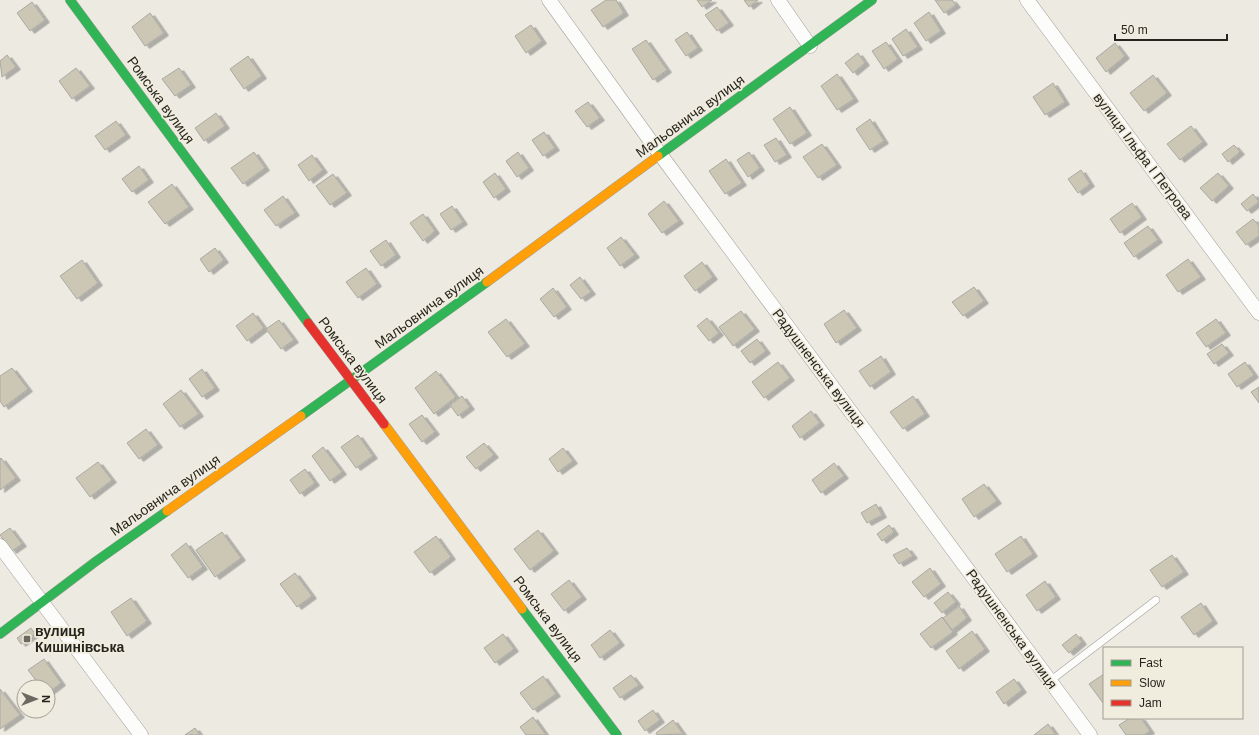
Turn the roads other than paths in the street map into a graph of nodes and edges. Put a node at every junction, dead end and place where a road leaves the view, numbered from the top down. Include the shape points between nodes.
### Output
1 (70, 0) edge
2 (549, 0) edge
3 (778, 0) edge
4 (872, 0) edge
5 (1027, 0) edge
6 (810, 46) junction
7 (660, 154) junction
8 (1259, 313) edge
9 (351, 381) junction
10 (0, 546) edge
11 (1156, 600) dead end
12 (43, 602) junction
13 (0, 634) edge
14 (1050, 681) junction
15 (141, 735) edge
16 (617, 735) edge
17 (1090, 735) edge

1 - 9 street, Ромська вулиця
2 - 7 street, Радушненська вулиця
3 - 6 street
4 - 6 street, Мальовнича вулиця
5 - 8 street, вулиця Ільфа І Петрова
6 - 7 street, Мальовнича вулиця
7 - 9 street, Мальовнича вулиця
7 - 14 street, Радушненська вулиця
9 - 12 street, Мальовнича вулиця via 95,562
9 - 16 street, Ромська вулиця
10 - 12 street
11 - 14 lane
12 - 13 street, Мальовнича вулиця
12 - 15 street
14 - 17 street, Радушненська вулиця

